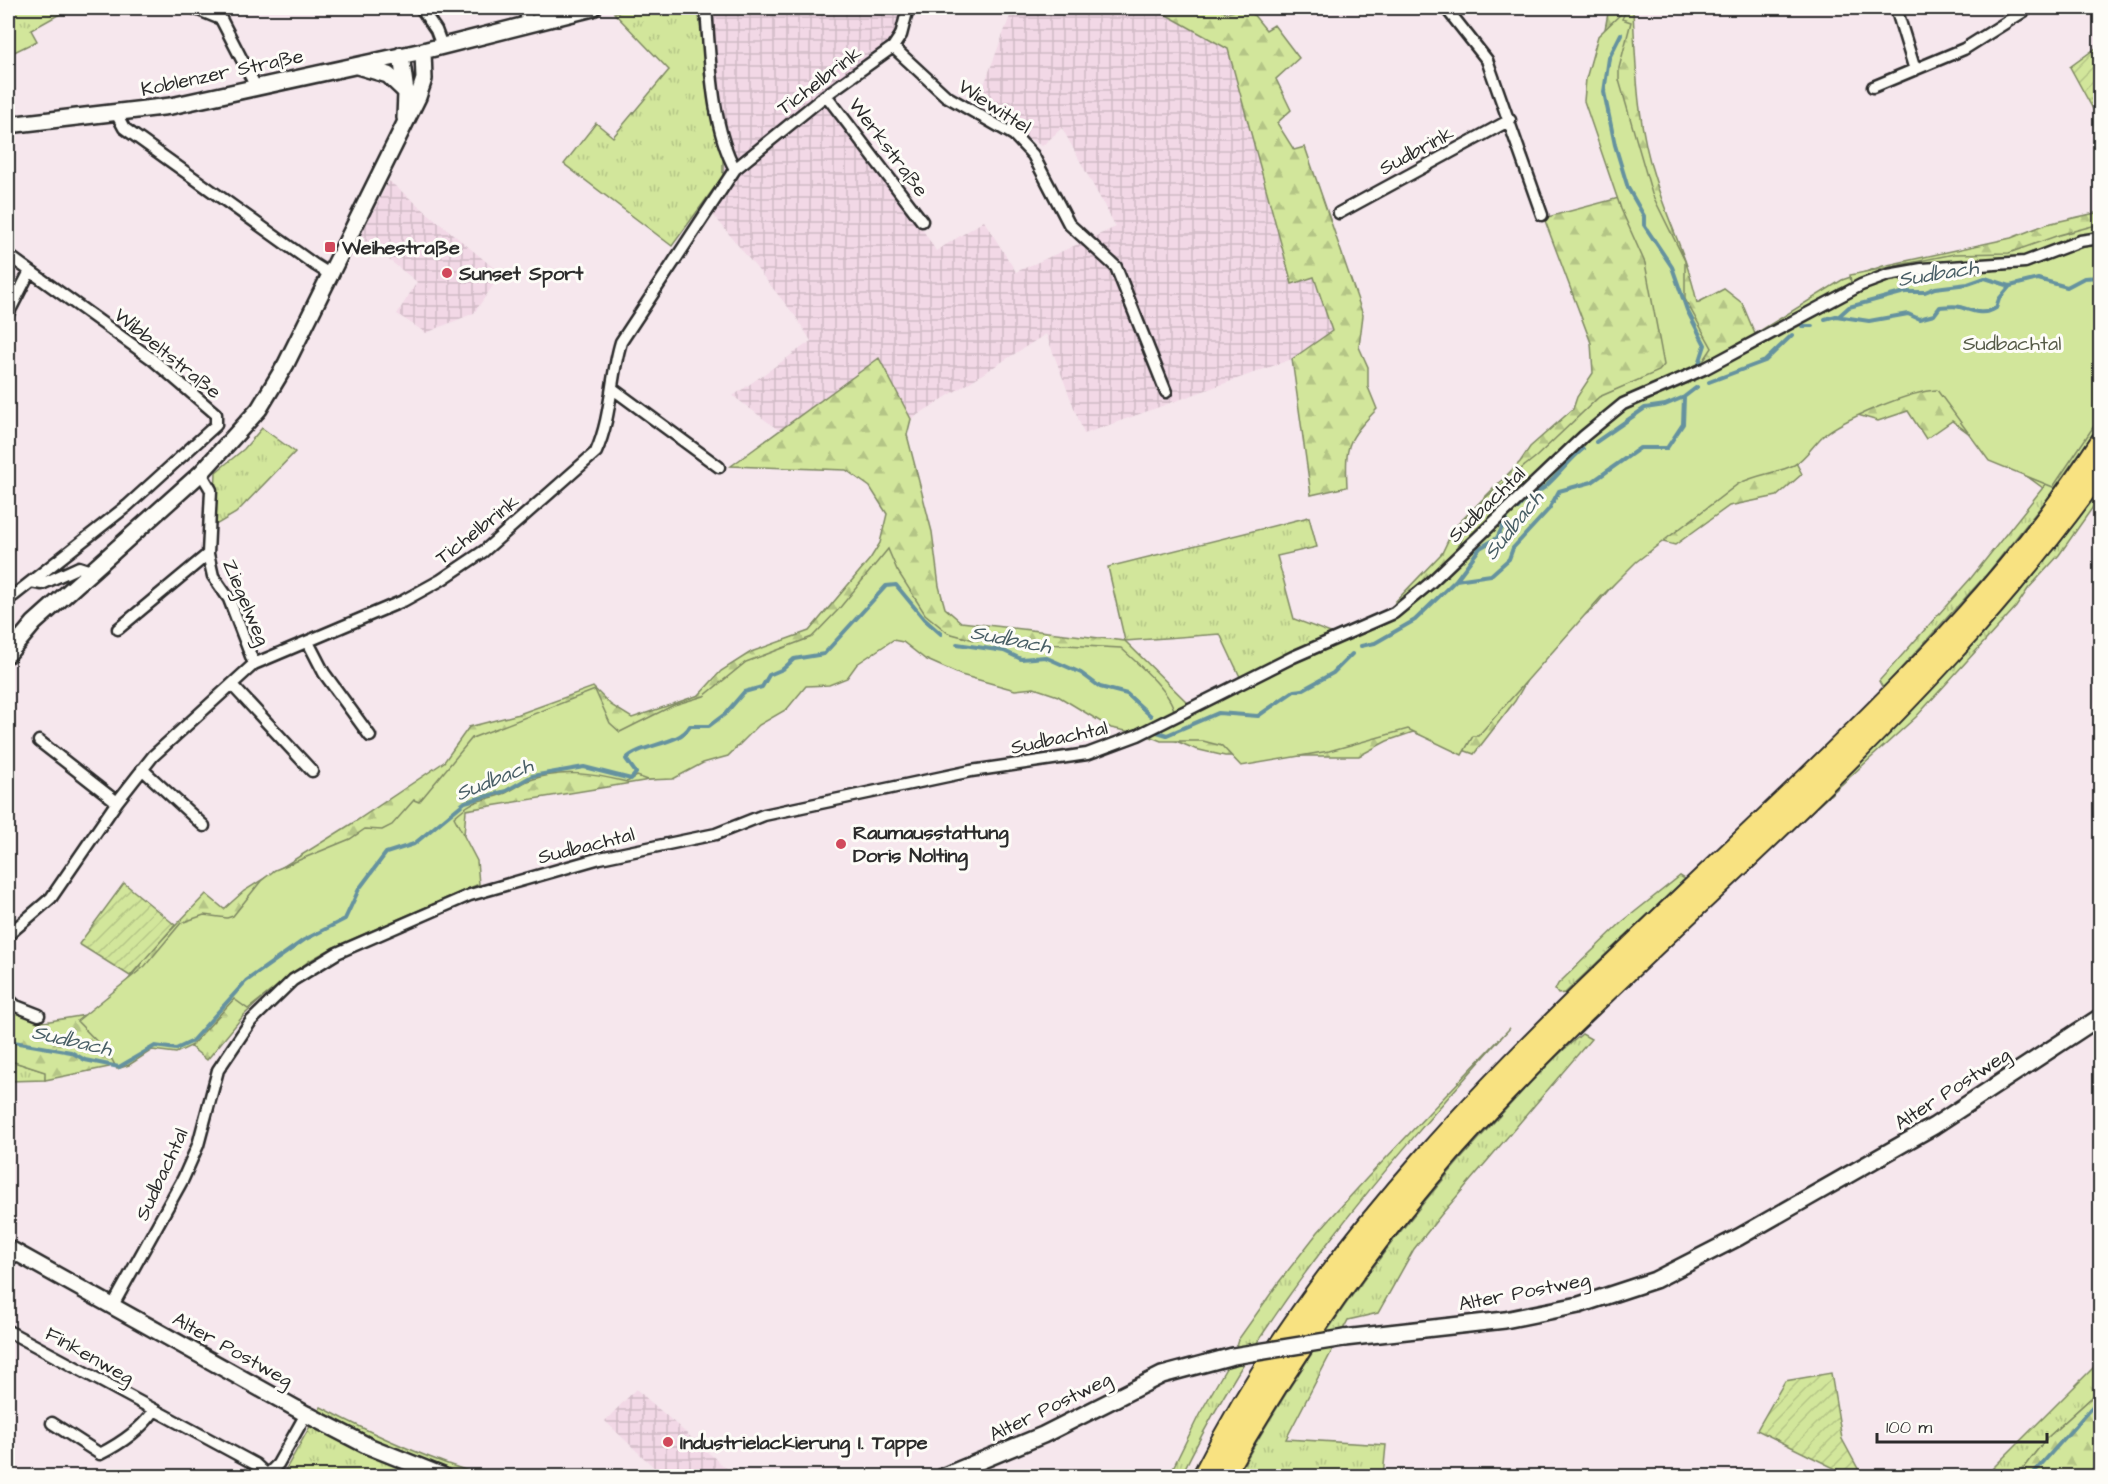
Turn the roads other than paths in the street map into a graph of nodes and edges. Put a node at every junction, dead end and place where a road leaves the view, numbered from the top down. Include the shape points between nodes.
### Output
1 (194, 8) edge
2 (421, 8) edge
3 (524, 8) edge
4 (593, 8) edge
5 (706, 8) edge
6 (908, 8) edge
7 (1446, 8) edge
8 (1896, 8) edge
9 (2029, 8) edge
10 (528, 24) junction
11 (442, 46) junction
12 (893, 47) junction
13 (423, 51) junction
14 (401, 55) junction
15 (356, 66) junction
16 (1916, 70) junction
17 (256, 87) junction
18 (1873, 87) dead end
19 (406, 92) junction
20 (826, 95) junction
21 (116, 113) junction
22 (1510, 120) junction
23 (405, 121) junction
24 (8, 125) edge
25 (735, 169) junction
26 (1339, 213) dead end
27 (1542, 215) dead end
28 (922, 221) dead end
29 (2100, 238) edge
30 (8, 255) edge
31 (30, 271) junction
32 (331, 275) junction
33 (8, 315) edge
34 (613, 389) junction
35 (1166, 392) dead end
36 (2100, 443) edge
37 (719, 467) dead end
38 (2100, 471) edge
39 (201, 472) junction
40 (208, 554) junction
41 (91, 571) junction
42 (31, 582) junction
43 (13, 596) dead end
44 (118, 629) dead end
45 (308, 642) junction
46 (8, 654) edge
47 (254, 664) junction
48 (232, 685) junction
49 (370, 736) dead end
50 (39, 741) dead end
51 (142, 769) junction
52 (312, 771) dead end
53 (117, 802) junction
54 (204, 826) dead end
55 (8, 935) edge
56 (8, 999) edge
57 (39, 1015) dead end
58 (2100, 1017) edge
59 (8, 1248) edge
60 (112, 1306) junction
61 (8, 1330) edge
62 (154, 1411) junction
63 (306, 1414) junction
64 (52, 1423) dead end
65 (267, 1476) edge
66 (442, 1476) edge
67 (944, 1476) edge
68 (1203, 1476) edge
69 (1223, 1476) edge

1 - 17 street via 220,19
2 - 11 street
3 - 10 street
4 - 10 street, Koblenzer Straße
5 - 25 street via 713,90
6 - 12 street via 901,35
7 - 22 street via 1487,60
8 - 16 street
9 - 16 street via 1964,50
10 - 11 street, Koblenzer Straße
11 - 13 street, Koblenzer Straße
12 - 20 street, Tichelbrink
12 - 35 street, Wiewittel via 946,96 1014,135 1033,154 1069,224 1116,267
13 - 14 street, Koblenzer Straße
13 - 23 street via 424,79
14 - 15 street, Koblenzer Straße
14 - 19 street
15 - 17 street, Koblenzer Straße
15 - 19 street via 388,75
16 - 18 street
17 - 21 street, Koblenzer Straße via 171,106
19 - 23 street
20 - 25 street, Tichelbrink
20 - 28 street, Werkstraße
21 - 24 street, Koblenzer Straße
21 - 32 street via 124,128
22 - 26 street, Sudbrink
22 - 27 street
23 - 32 street
25 - 34 street, Tichelbrink via 631,323 615,361
29 - 60 street, Sudbachtal via 2080,241 2025,262 1888,275 1861,285 1706,368 1623,404 1394,613 1293,657 1111,746 1087,754 971,771 764,815 716,834 600,858 470,895 337,953 294,980 251,1021 218,1070 198,1145 183,1179
30 - 31 street, Wibbeltstraße
31 - 33 street
31 - 42 street, Wibbeltstraße via 152,359 216,414 216,425 127,506
32 - 39 street via 259,409
34 - 37 street
34 - 45 street, Tichelbrink via 605,431 596,452 484,551 403,601
36 - 68 highway via 2014,556 1926,658 1858,729 1512,1063 1435,1146 1363,1230 1292,1328
38 - 69 highway via 2006,593 1946,661 1541,1056 1457,1145 1353,1272
39 - 40 street, Ziegelweg via 211,490
39 - 41 street
40 - 44 street, Ziegelweg
40 - 47 street, Ziegelweg via 213,576 229,599
41 - 42 street, Wibbeltstraße via 79,567 42,584
41 - 46 street via 34,623
42 - 43 street, Wibbeltstraße
45 - 47 street, Tichelbrink
45 - 49 street via 324,673
47 - 48 street, Tichelbrink
48 - 51 street, Tichelbrink
48 - 52 street
50 - 53 street
51 - 53 street, Tichelbrink
51 - 54 street
53 - 55 street, Tichelbrink via 51,898
56 - 57 street
58 - 67 street, Alter Postweg, bridge via 1934,1126 1655,1280 1580,1305 1505,1320 1344,1338 1233,1356 1162,1376 1043,1435
59 - 60 street, Alter Postweg
60 - 63 street, Alter Postweg
61 - 62 street, Finkenweg
62 - 64 street via 100,1454
62 - 65 street, Finkenweg via 255,1464
63 - 65 street
63 - 66 street, Alter Postweg via 368,1446

